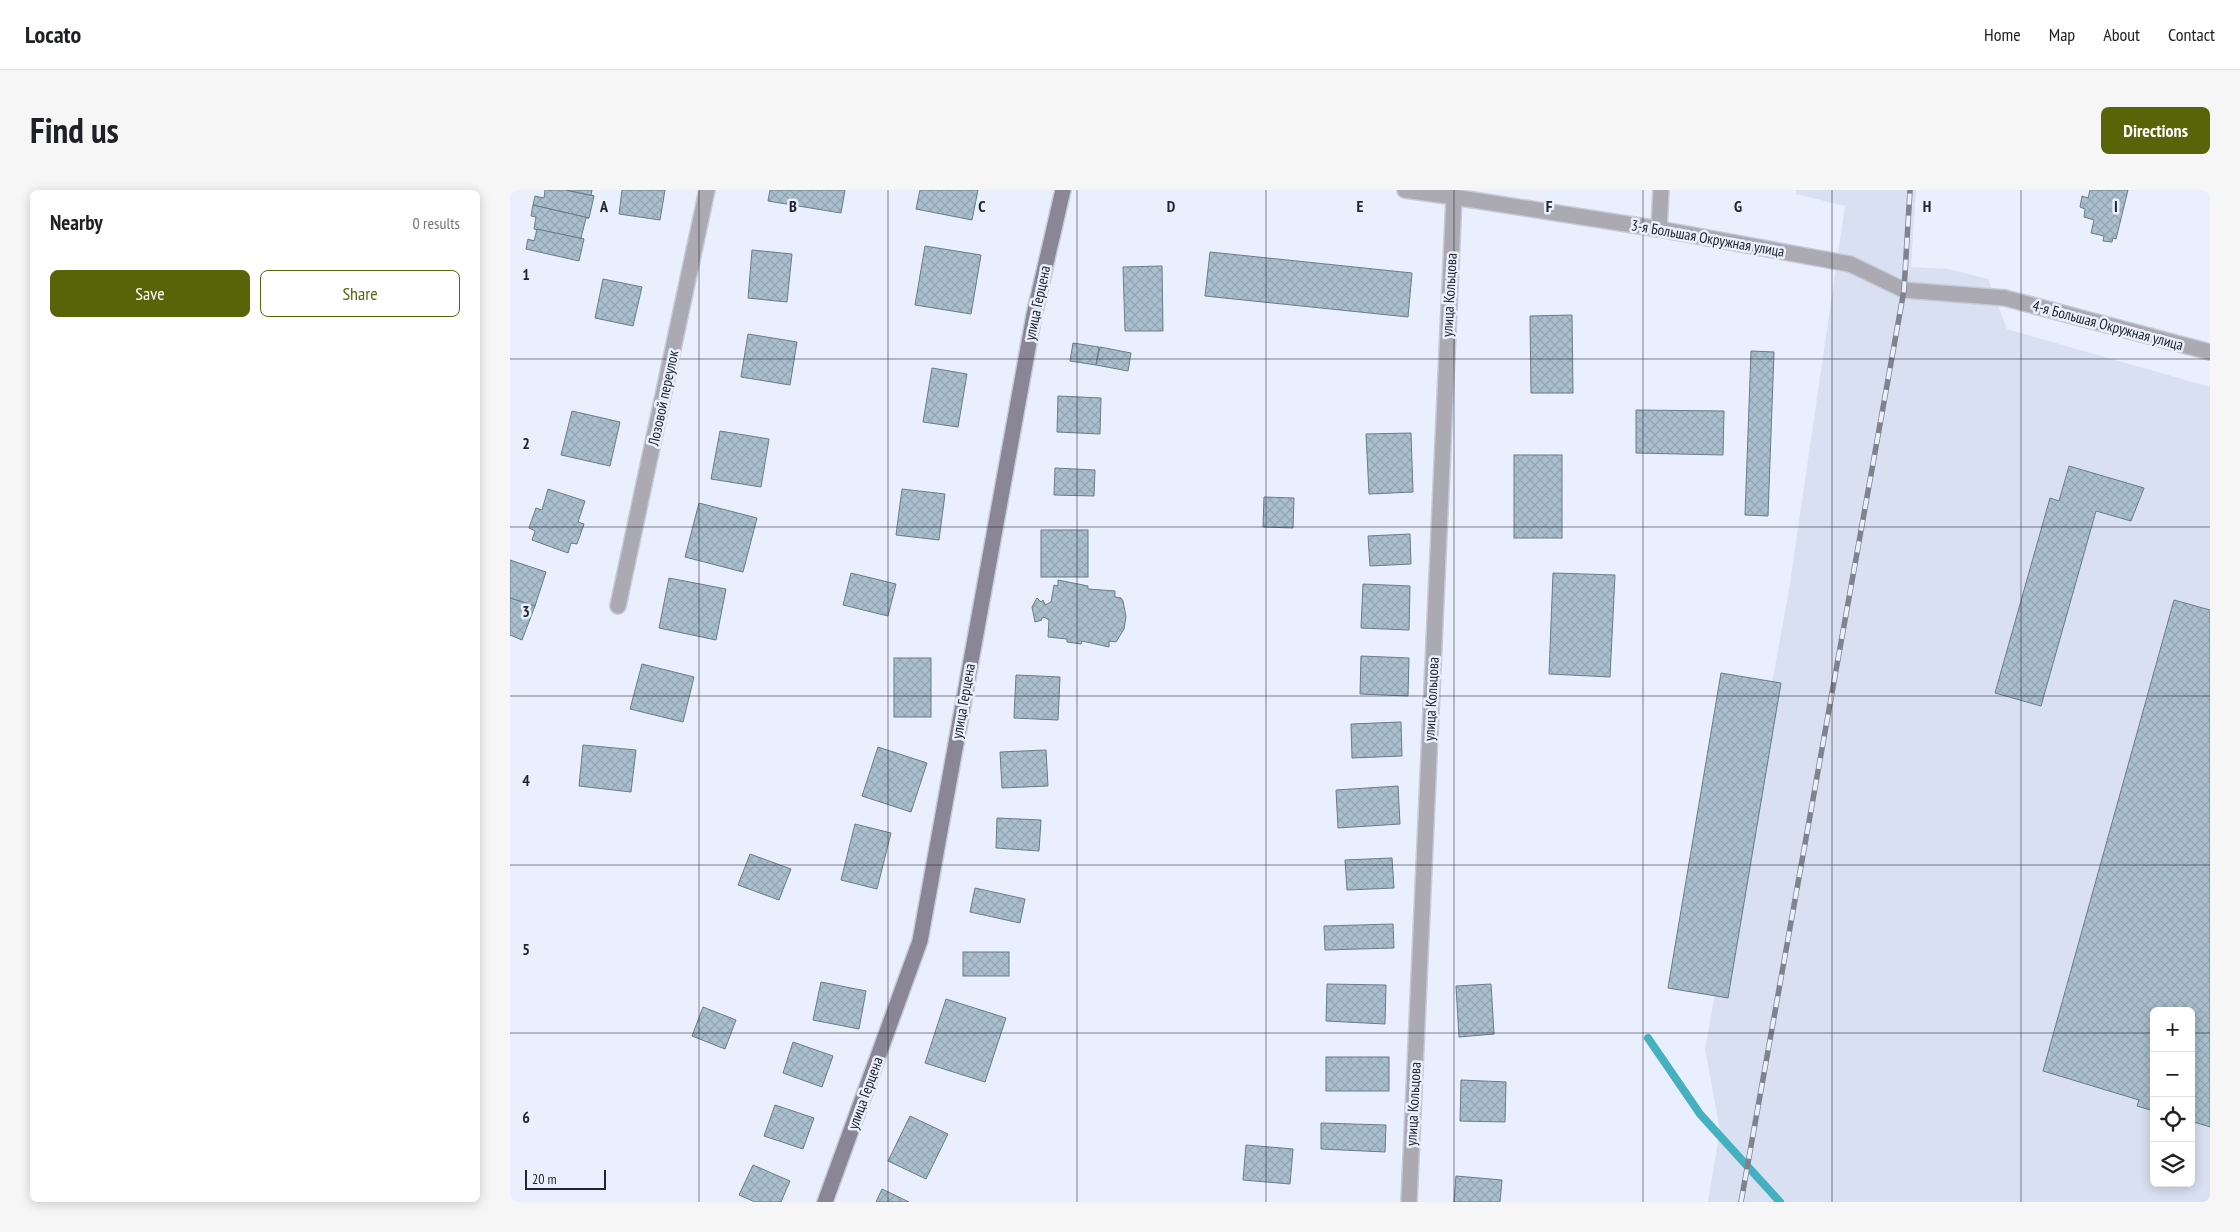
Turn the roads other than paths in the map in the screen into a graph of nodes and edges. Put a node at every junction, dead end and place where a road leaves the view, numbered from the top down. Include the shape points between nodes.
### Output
1 (707, 190) edge
2 (1063, 190) edge
3 (1405, 190) edge
4 (1661, 190) edge
5 (1454, 197) junction
6 (1659, 229) junction
7 (2005, 298) joint
8 (2210, 352) edge
9 (618, 606) dead end
10 (825, 1202) edge
11 (1409, 1202) edge

1 - 9 street, Лозовой переулок
2 - 10 main road, улица Герцена via 1034,315 920,941
3 - 5 street, 3-я Большая Окружная улица
4 - 6 street
5 - 6 street, 3-я Большая Окружная улица
5 - 11 street, улица Кольцова
6 - 7 street, 3-я Большая Окружная улица via 1850,264 1904,290
7 - 8 street, 4-я Большая Окружная улица

